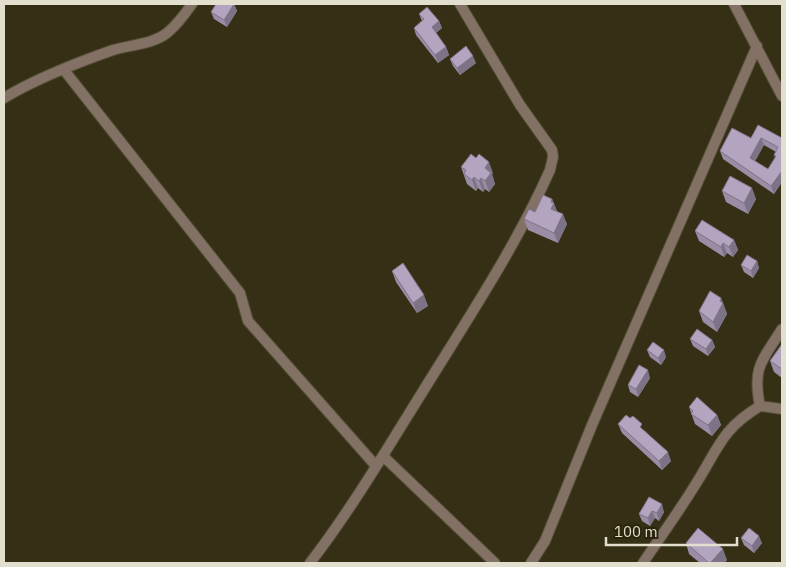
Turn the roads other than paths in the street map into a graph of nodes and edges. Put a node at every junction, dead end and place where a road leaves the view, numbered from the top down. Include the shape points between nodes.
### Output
1 (192, 4) edge
2 (460, 4) edge
3 (734, 4) edge
4 (757, 46) junction
5 (64, 70) junction
6 (782, 96) edge
7 (4, 98) edge
8 (782, 329) edge
9 (760, 406) junction
10 (782, 409) edge
11 (383, 456) junction
12 (376, 466) junction
13 (310, 563) edge
14 (495, 563) edge
15 (531, 563) edge
16 (643, 563) edge

1 - 5 street via 166,34 101,54
2 - 11 street via 520,105 552,150 553,157 544,183 510,249
3 - 4 street
4 - 6 street
4 - 15 street via 545,541
5 - 7 street
5 - 12 street via 240,293 248,321
8 - 9 street via 756,377
9 - 10 street
9 - 16 street via 738,420 723,436 697,482
11 - 12 street
11 - 14 street
12 - 13 street

